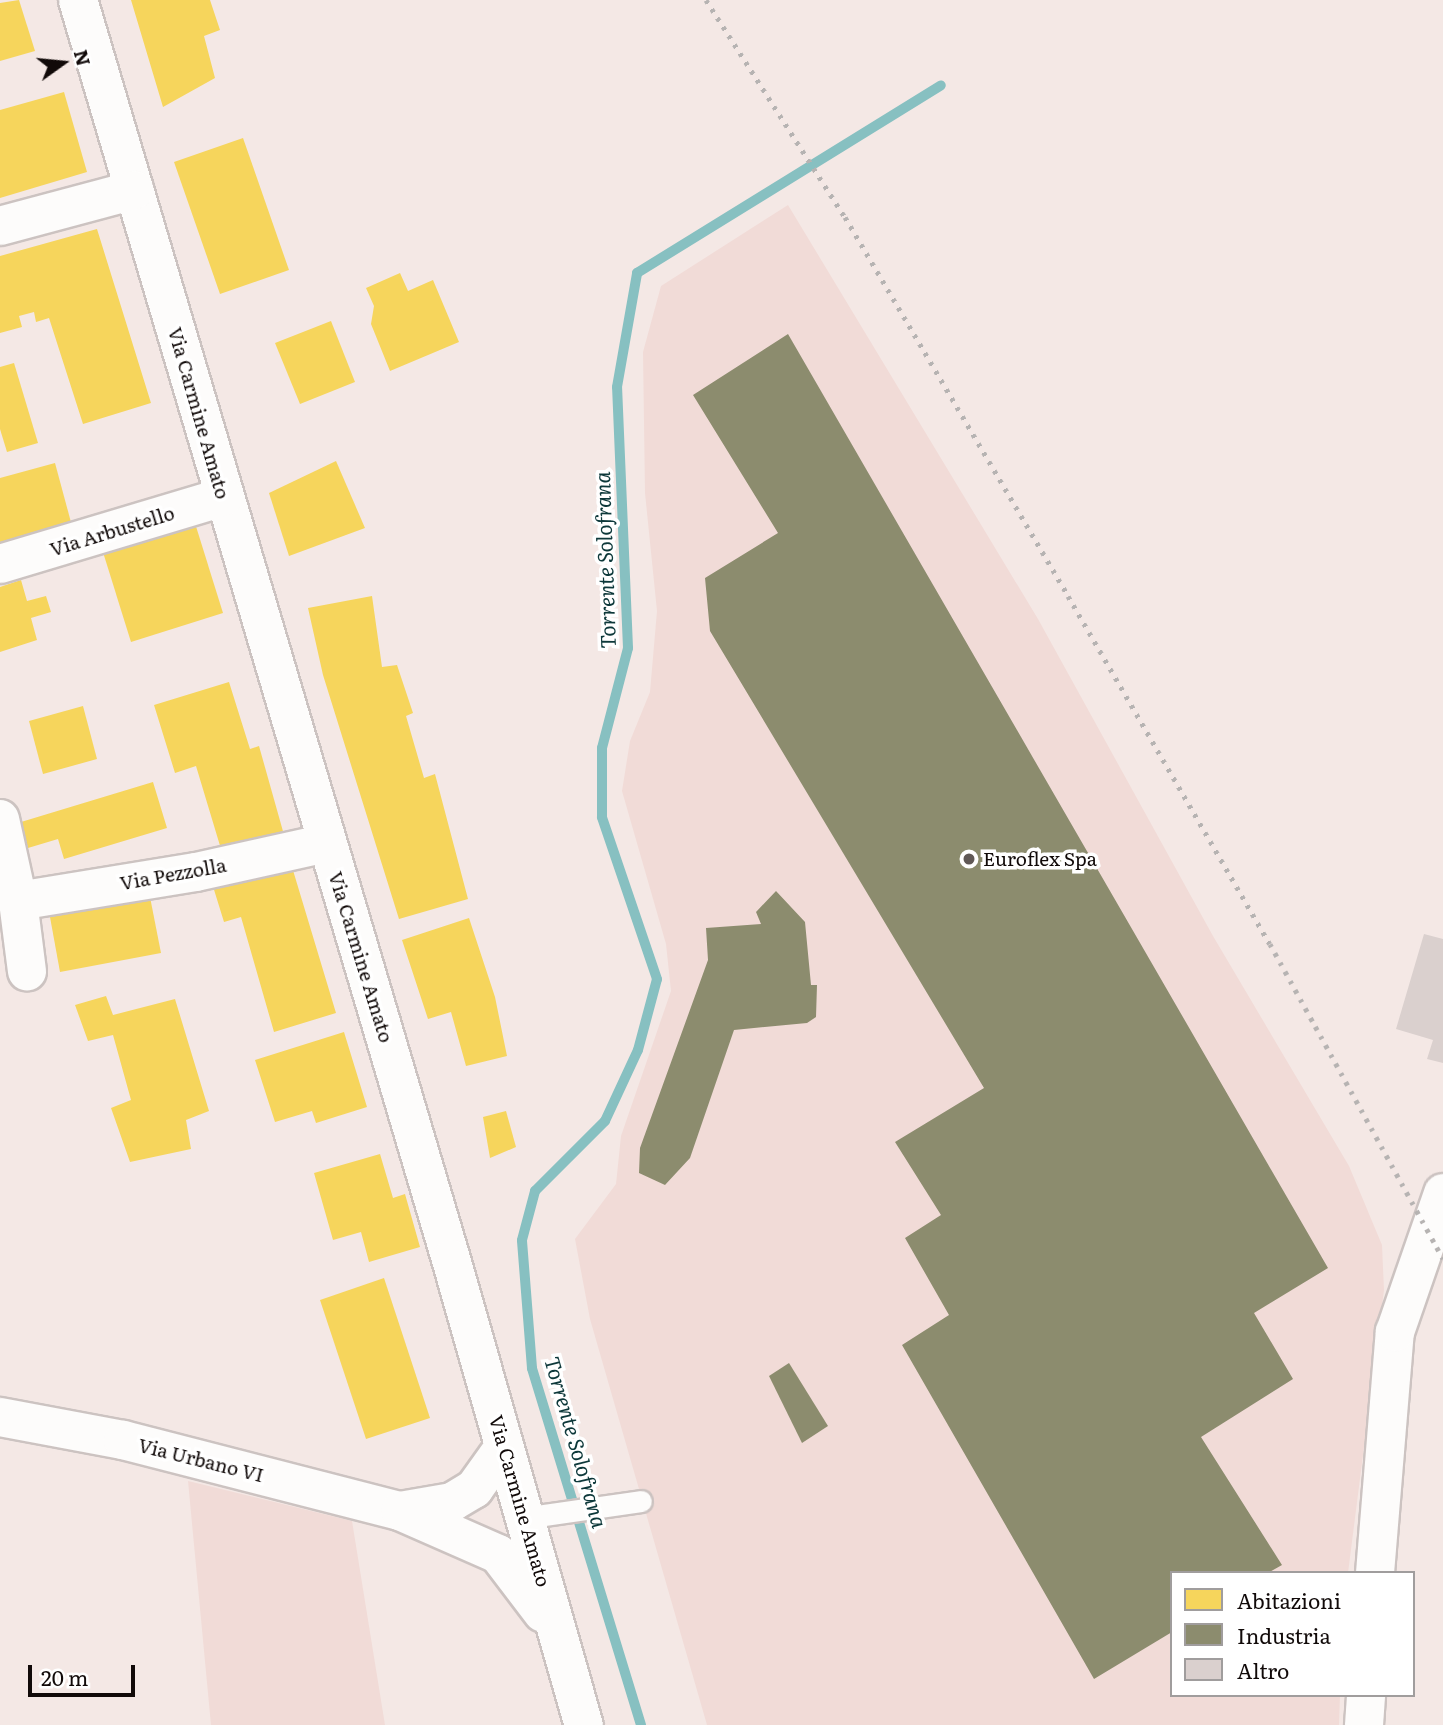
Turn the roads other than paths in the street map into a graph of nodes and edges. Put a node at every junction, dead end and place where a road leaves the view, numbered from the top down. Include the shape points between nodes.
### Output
1 (78, 0) edge
2 (134, 190) junction
3 (0, 226) edge
4 (223, 497) junction
5 (0, 564) edge
6 (0, 819) edge
7 (327, 843) junction
8 (19, 901) junction
9 (27, 971) dead end
10 (1443, 1193) edge
11 (0, 1417) edge
12 (504, 1447) junction
13 (474, 1489) junction
14 (641, 1501) dead end
15 (400, 1511) junction
16 (523, 1518) junction
17 (498, 1554) junction
18 (1375, 1571) edge
19 (557, 1632) junction
20 (1366, 1697) edge
21 (584, 1725) edge
22 (1364, 1725) edge

1 - 2 street, Via Carmine Amato
2 - 3 street
2 - 4 street, Via Carmine Amato
4 - 5 street, Via Arbustello
4 - 7 street, Via Carmine Amato
6 - 8 street
7 - 8 street, Via Pezzolla via 196,872
7 - 12 street, Via Carmine Amato
8 - 9 street
10 - 18 street via 1395,1332
11 - 15 street, Via Urbano VI via 123,1440
12 - 13 street, Via Urbano VI
12 - 16 street, Via Carmine Amato
13 - 15 street, Via Urbano VI via 452,1502
13 - 16 street via 500,1496
14 - 16 lane
15 - 17 street, Via Urbano VI
16 - 17 street
16 - 19 street, Via Carmine Amato
17 - 19 street, Via Urbano VI
19 - 21 street, Via Carmine Amato
20 - 22 street

